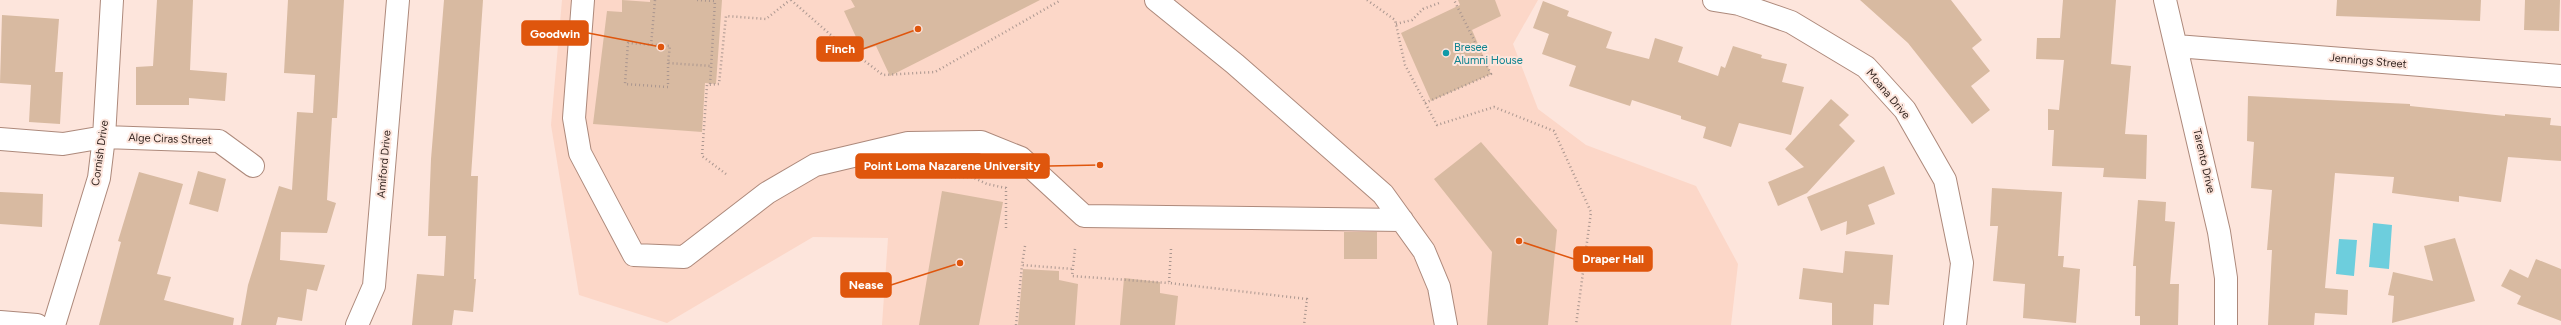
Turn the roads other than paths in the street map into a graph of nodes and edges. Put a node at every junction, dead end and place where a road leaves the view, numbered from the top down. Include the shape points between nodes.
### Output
1 (112, 0) edge
2 (398, 0) edge
3 (583, 0) edge
4 (1156, 0) edge
5 (1714, 0) edge
6 (2165, 0) edge
7 (2176, 46) junction
8 (2561, 76) edge
9 (104, 137) junction
10 (0, 139) edge
11 (253, 166) dead end
12 (1402, 220) junction
13 (0, 322) edge
14 (37, 325) edge
15 (54, 325) edge
16 (357, 325) edge
17 (1446, 325) edge
18 (1955, 325) edge
19 (2226, 325) edge

1 - 9 street, Cornish Drive
2 - 16 street, Amiford Drive via 374,286
3 - 12 street via 574,118 580,153 634,255 684,257 767,194 816,166 908,143 981,142 1014,155 1084,216
4 - 12 street via 1235,64 1383,194
5 - 18 street, Moana Drive via 1739,4 1791,22 1866,67 1905,110 1945,180 1962,263
6 - 7 street, Tarento Drive
7 - 8 street, Jennings Street
7 - 19 street, Tarento Drive via 2220,232 2226,278
9 - 10 street, Alge Ciras Street via 63,144
9 - 11 street, Alge Ciras Street via 219,141
9 - 15 street, Cornish Drive via 99,178
12 - 17 street via 1424,251 1439,287
13 - 14 street

